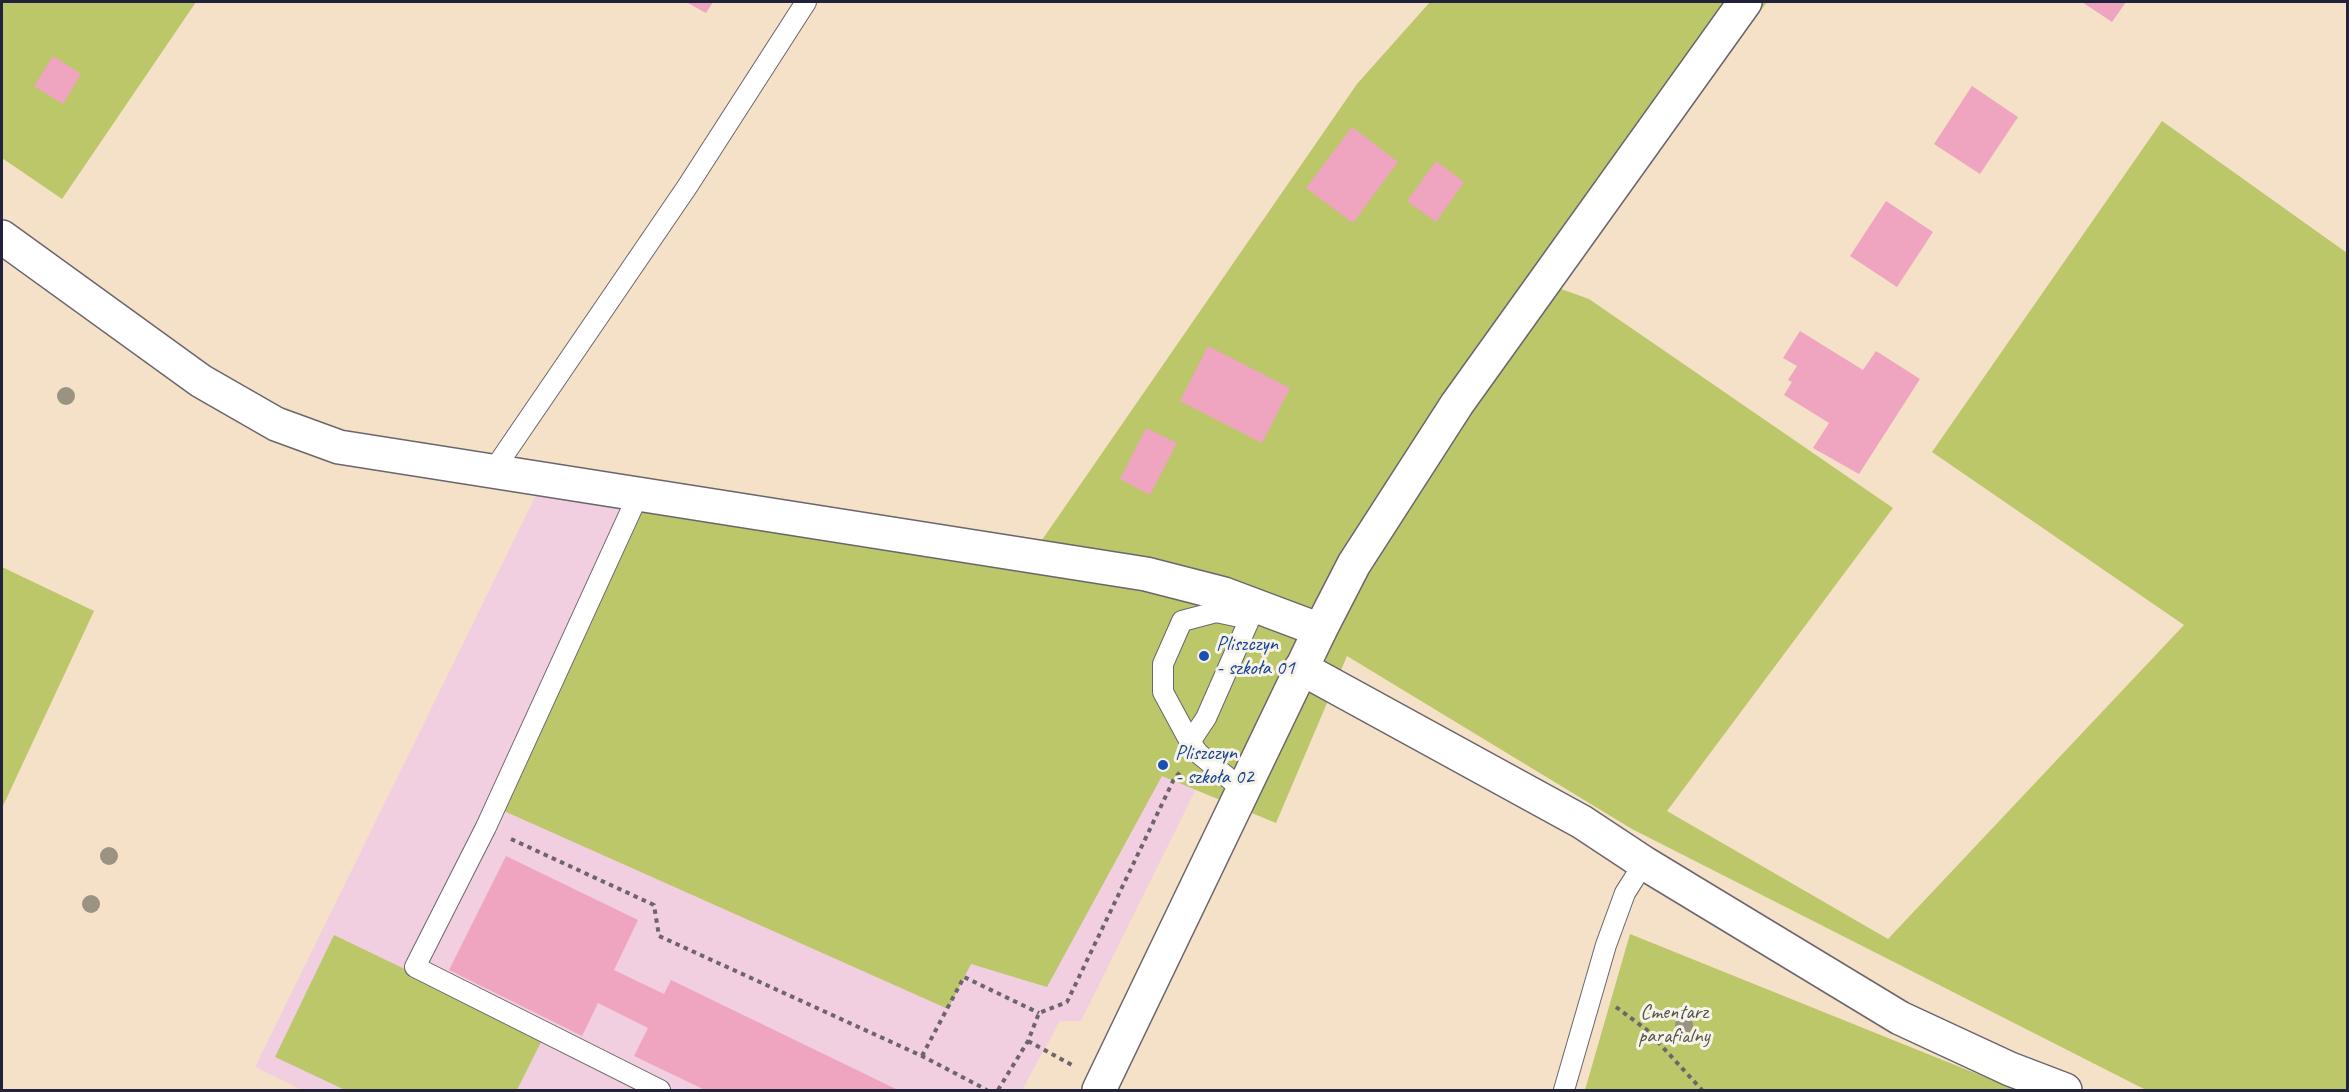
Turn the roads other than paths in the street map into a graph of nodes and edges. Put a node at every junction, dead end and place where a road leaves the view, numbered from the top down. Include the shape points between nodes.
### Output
1 (806, 2) edge
2 (1745, 2) edge
3 (2, 237) edge
4 (493, 471) junction
5 (639, 492) junction
6 (1252, 612) junction
7 (1320, 630) junction
8 (1301, 668) junction
9 (1190, 742) junction
10 (1243, 790) junction
11 (1644, 863) junction
12 (1101, 1085) edge
13 (660, 1090) edge
14 (1564, 1090) edge
15 (2065, 1090) edge

1 - 4 lane via 687,187
2 - 7 street via 1425,451 1354,564
3 - 4 street via 201,381 276,424 339,447
4 - 5 street
5 - 6 street via 1146,574 1192,585
5 - 13 lane via 486,827 415,967
6 - 7 street
6 - 9 lane via 1206,718
6 - 9 lane via 1216,612 1182,621 1163,664 1163,692
7 - 8 street
8 - 10 street
8 - 11 street via 1510,781
9 - 10 lane
10 - 12 street
11 - 14 lane via 1625,893 1606,945
11 - 15 street via 1900,1018

